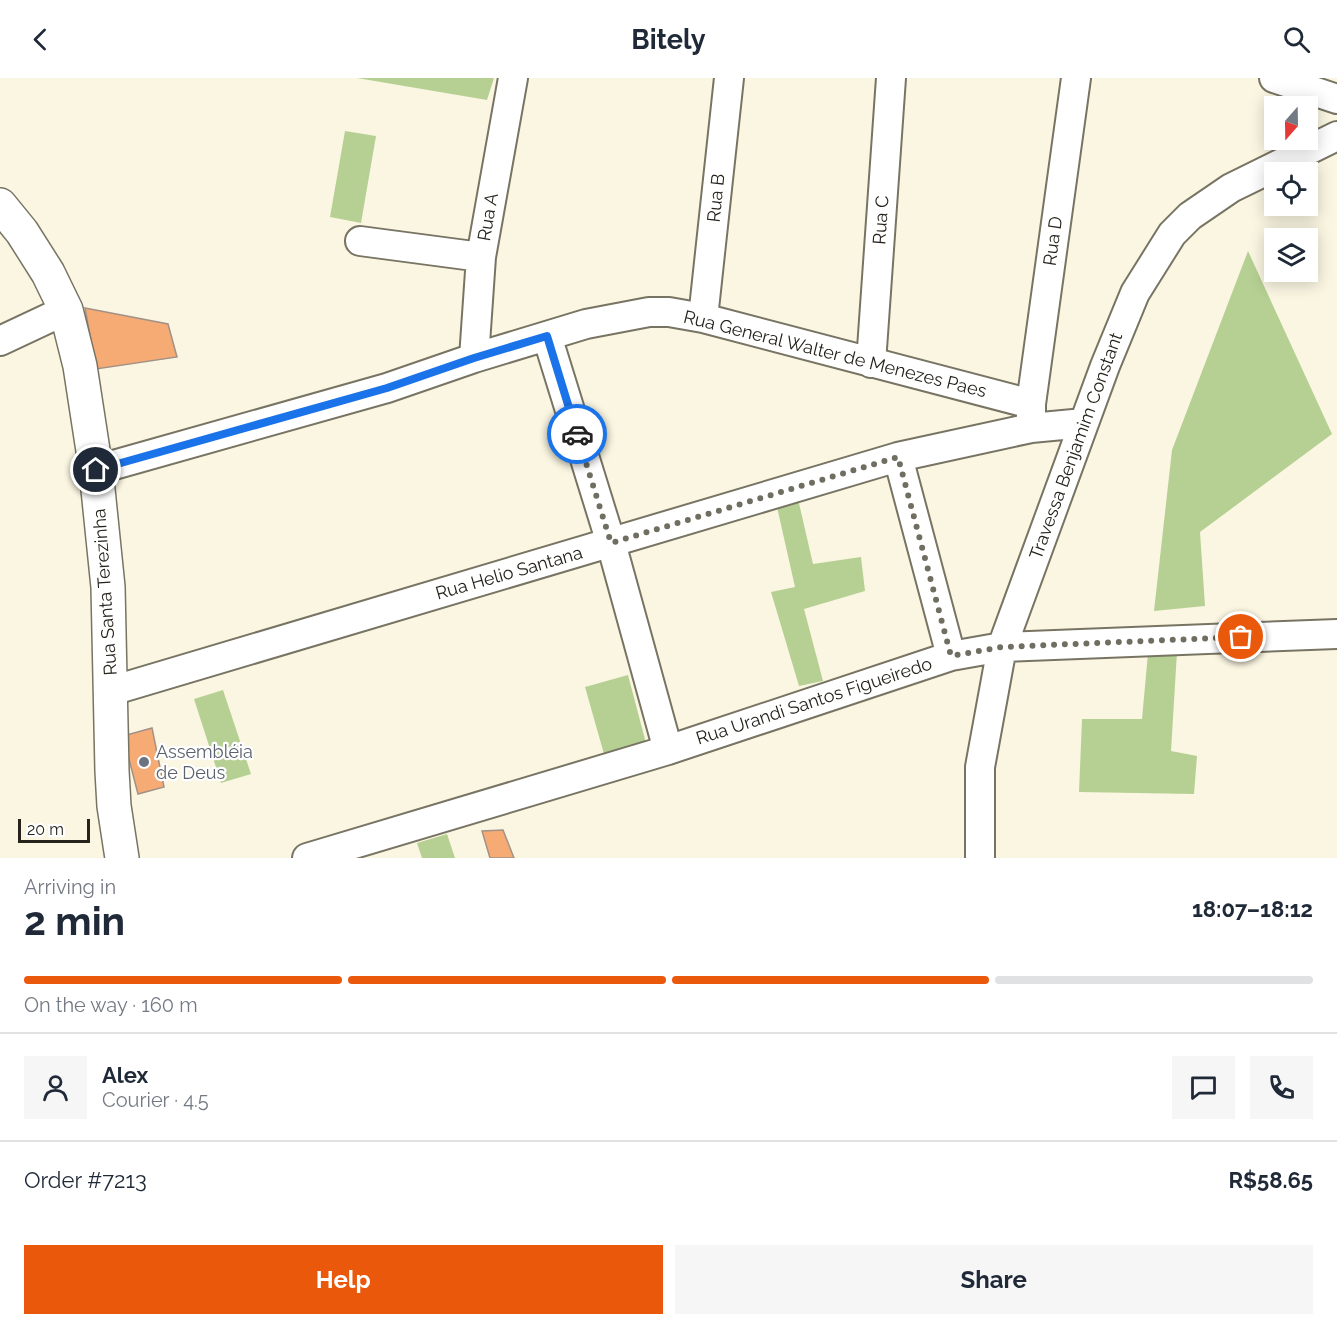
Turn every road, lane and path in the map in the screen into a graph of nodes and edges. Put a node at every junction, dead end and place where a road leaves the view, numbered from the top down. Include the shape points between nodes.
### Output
1 (513, 78) edge
2 (729, 78) edge
3 (891, 78) edge
4 (1076, 78) edge
5 (1274, 78) edge
6 (1337, 99) edge
7 (1337, 136) edge
8 (0, 205) edge
9 (360, 241) dead end
10 (481, 257) junction
11 (66, 310) junction
12 (703, 318) junction
13 (547, 336) junction
14 (0, 341) edge
15 (474, 358) junction
16 (870, 363) junction
17 (1031, 416) junction
18 (1084, 423) junction
19 (898, 457) junction
20 (96, 470) junction
21 (611, 543) junction
22 (1337, 634) edge
23 (1002, 647) junction
24 (951, 656) junction
25 (111, 691) junction
26 (668, 750) junction
27 (122, 858) edge
28 (307, 858) edge
29 (980, 858) edge

1 - 10 street, Rua A
2 - 12 street, Rua B
3 - 16 street, Rua C
4 - 17 street, Rua D
5 - 6 street
7 - 18 street, Travessa Benjamim Constant via 1231,188 1190,216 1172,234 1135,293
8 - 11 street, Rua Santa Terezinha via 48,273
9 - 10 street
10 - 15 street, Rua A
11 - 14 street
11 - 20 street, Rua Santa Terezinha via 80,366
12 - 13 street, Rua General Walter de Menezes Paes via 669,312 631,314
12 - 16 street, Rua General Walter de Menezes Paes
13 - 15 street, Rua General Walter de Menezes Paes
13 - 21 street
15 - 20 street, Rua General Walter de Menezes Paes via 387,388
16 - 17 street, Rua General Walter de Menezes Paes
17 - 18 street, Rua Helio Santana
17 - 19 street, Rua Helio Santana
18 - 23 street, Travessa Benjamim Constant
19 - 21 street, Rua Helio Santana
19 - 24 street
20 - 25 street, Rua Santa Terezinha via 108,587
21 - 25 street, Rua Helio Santana
21 - 26 street
22 - 23 street, Rua Urandi Santos Figueiredo
23 - 24 street, Rua Urandi Santos Figueiredo
23 - 29 street, Travessa Benjamim Constant via 980,767
24 - 26 street, Rua Urandi Santos Figueiredo
25 - 27 street, Rua Santa Terezinha via 114,806
26 - 28 street, Rua Urandi Santos Figueiredo

